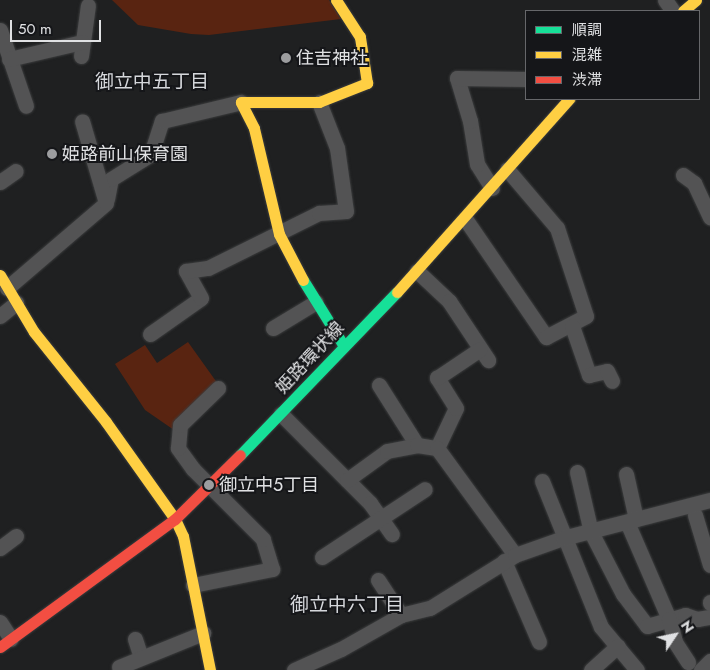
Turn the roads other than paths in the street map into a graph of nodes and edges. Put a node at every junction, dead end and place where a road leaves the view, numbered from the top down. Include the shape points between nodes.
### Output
1 (336, 0) edge
2 (696, 0) edge
3 (88, 5) dead end
4 (684, 10) edge
5 (0, 30) edge
6 (9, 59) junction
7 (525, 79) edge
8 (568, 100) edge
9 (241, 102) junction
10 (319, 102) junction
11 (26, 106) dead end
12 (82, 121) dead end
13 (507, 169) junction
14 (16, 171) dead end
15 (683, 175) dead end
16 (0, 182) edge
17 (492, 188) junction
18 (106, 202) junction
19 (710, 217) edge
20 (466, 220) junction
21 (279, 234) junction
22 (417, 271) junction
23 (4, 281) edge
24 (16, 302) junction
25 (316, 302) junction
26 (0, 316) edge
27 (572, 326) junction
28 (273, 328) dead end
29 (150, 334) dead end
30 (344, 346) junction
31 (612, 381) dead end
32 (379, 385) dead end
33 (218, 388) dead end
34 (281, 414) junction
35 (417, 444) junction
36 (437, 448) junction
37 (577, 472) dead end
38 (626, 474) dead end
39 (347, 480) junction
40 (542, 481) dead end
41 (209, 485) junction
42 (425, 490) dead end
43 (710, 500) edge
44 (696, 515) dead end
45 (381, 518) junction
46 (175, 519) junction
47 (631, 520) junction
48 (591, 532) junction
49 (392, 534) dead end
50 (563, 538) junction
51 (322, 557) dead end
52 (509, 558) junction
53 (710, 565) edge
54 (378, 580) dead end
55 (193, 585) junction
56 (401, 615) junction
57 (710, 617) edge
58 (669, 619) junction
59 (0, 622) edge
60 (203, 633) junction
61 (135, 639) dead end
62 (538, 642) dead end
63 (6, 643) edge
64 (618, 646) junction
65 (141, 658) junction
66 (710, 661) edge
67 (688, 662) dead end
68 (119, 667) dead end
69 (210, 670) edge
70 (294, 670) edge
71 (591, 670) edge
72 (637, 670) edge
73 (701, 670) edge

1 - 10 street via 360,36 368,83
2 - 4 street
3 - 6 street via 82,49
5 - 6 street
6 - 11 street
7 - 17 street via 457,78 470,121 477,164
8 - 13 street, 姫路環状線
9 - 10 street
9 - 18 street via 162,121 151,154 111,179
9 - 21 street via 254,128
10 - 21 street via 337,148 346,211 319,212
12 - 18 street
13 - 17 street, 姫路環状線
13 - 27 street via 557,228 586,316
14 - 16 street
15 - 19 street via 694,183
17 - 20 street, 姫路環状線
18 - 23 street
20 - 22 street, 姫路環状線
20 - 27 street via 546,337
21 - 25 street
21 - 29 street via 208,268 186,271 201,298
22 - 30 street, 姫路環状線
22 - 36 street via 449,301 484,355 437,378 456,408
23 - 24 street
24 - 26 street
24 - 46 street via 34,332 106,422
25 - 28 street
25 - 30 street
27 - 31 street via 590,375 607,371
30 - 34 street, 姫路環状線
32 - 35 street
33 - 41 street via 180,425 177,438 178,448
34 - 39 street
34 - 41 street, 姫路環状線
35 - 36 street
35 - 39 street via 387,451
36 - 52 street
37 - 48 street
38 - 47 street
39 - 45 street
40 - 50 street
41 - 46 street, 姫路環状線
41 - 55 street via 263,539 272,569
42 - 45 street
43 - 47 street
44 - 53 street
45 - 49 street
45 - 51 street
46 - 55 street via 183,536
46 - 63 street, 姫路環状線
47 - 48 street
47 - 58 street
48 - 50 street
48 - 58 street via 622,594 647,626
50 - 52 street
50 - 64 street via 601,627
52 - 56 street via 430,608
52 - 62 street
54 - 56 street
55 - 60 street
56 - 70 street via 341,649
57 - 58 street via 697,620 685,615
58 - 67 street via 674,642
59 - 63 street
60 - 65 street
60 - 69 street
61 - 65 street
64 - 71 street
64 - 72 street
65 - 68 street
66 - 73 street

